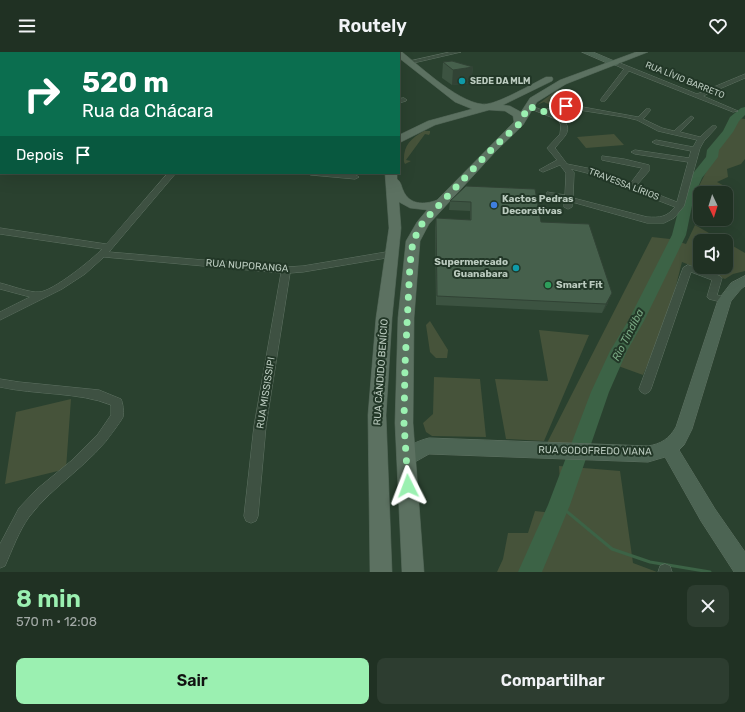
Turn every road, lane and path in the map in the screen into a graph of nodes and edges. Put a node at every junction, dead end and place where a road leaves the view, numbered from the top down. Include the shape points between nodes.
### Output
1 (458, 52) edge
2 (586, 52) edge
3 (624, 52) edge
4 (644, 52) edge
5 (400, 55) edge
6 (604, 59) junction
7 (409, 62) junction
8 (615, 63) junction
9 (628, 68) junction
10 (745, 76) edge
11 (697, 96) junction
12 (458, 100) junction
13 (603, 100) dead end
14 (491, 106) junction
15 (529, 106) junction
16 (618, 106) dead end
17 (648, 110) dead end
18 (735, 111) dead end
19 (542, 112) junction
20 (615, 113) junction
21 (449, 118) junction
22 (690, 118) dead end
23 (639, 119) junction
24 (519, 124) junction
25 (714, 127) dead end
26 (675, 134) junction
27 (400, 139) edge
28 (701, 139) junction
29 (656, 142) dead end
30 (695, 149) junction
31 (635, 152) dead end
32 (605, 158) dead end
33 (693, 161) junction
34 (564, 164) junction
35 (543, 170) dead end
36 (171, 174) edge
37 (322, 174) edge
38 (391, 174) edge
39 (391, 174) edge
40 (355, 177) dead end
41 (631, 187) junction
42 (550, 194) dead end
43 (440, 203) junction
44 (568, 203) junction
45 (680, 206) junction
46 (0, 231) edge
47 (105, 250) junction
48 (392, 254) junction
49 (286, 270) junction
50 (745, 280) edge
51 (0, 286) edge
52 (40, 296) junction
53 (725, 300) junction
54 (0, 316) edge
55 (0, 383) edge
56 (645, 389) dead end
57 (405, 432) junction
58 (429, 446) junction
59 (669, 448) junction
60 (406, 459) junction
61 (251, 516) dead end
62 (0, 561) edge
63 (743, 568) edge
64 (381, 572) edge
65 (413, 572) edge

1 - 7 street
2 - 6 main road, RUA LÍVIO BARRETO
3 - 6 main road
4 - 8 main road
5 - 7 main road
6 - 8 main road, RUA LÍVIO BARRETO
6 - 14 main road via 550,78
7 - 12 main road
8 - 9 street, RUA LÍVIO BARRETO
8 - 15 main road via 553,87
9 - 11 street, RUA LÍVIO BARRETO
9 - 13 street
10 - 11 street
11 - 18 street, RUA LÍVIO BARRETO
12 - 14 main road via 472,106
12 - 21 main road via 461,110
14 - 21 main road
14 - 24 main road via 516,112
15 - 19 street
15 - 24 main road
16 - 20 street
17 - 23 street
19 - 20 street via 566,106
19 - 34 street via 560,119 564,125 564,134 551,148
20 - 23 street
21 - 27 main road via 413,130
22 - 26 street
23 - 26 street via 654,128
24 - 43 main road
25 - 28 street
26 - 28 street
28 - 30 street
29 - 30 street
30 - 33 street
31 - 33 street
32 - 41 street via 646,167
33 - 45 street
34 - 35 street
34 - 41 street, TRAVESSA LÍRIOS
34 - 44 street via 571,177
36 - 47 street
37 - 40 street
38 - 43 main road via 401,198 409,204 428,207
39 - 48 main road, RUA CÂNDIDO BENÍCIO via 395,228
41 - 45 street, TRAVESSA LÍRIOS
42 - 44 street
43 - 57 main road via 420,226 413,241 406,318
44 - 45 street via 652,221 662,221
46 - 47 street, RUA NUPORANGA
47 - 49 street, RUA NUPORANGA
47 - 52 street via 71,279
48 - 49 street, RUA NUPORANGA
48 - 64 main road, RUA CÂNDIDO BENÍCIO via 384,318 377,415
49 - 61 street, RUA MISSISSIPI via 260,426
50 - 53 main road via 736,286
51 - 52 street
52 - 54 street
53 - 56 street via 712,296 716,278 688,268
53 - 59 main road via 688,418 678,440
55 - 62 street via 99,395 117,402 117,416 102,438 24,513
57 - 58 main road, RUA GODOFREDO VIANA
57 - 60 main road
58 - 59 main road, RUA GODOFREDO VIANA via 648,454
58 - 60 main road, RUA GODOFREDO VIANA via 421,448
59 - 63 main road
60 - 65 main road

